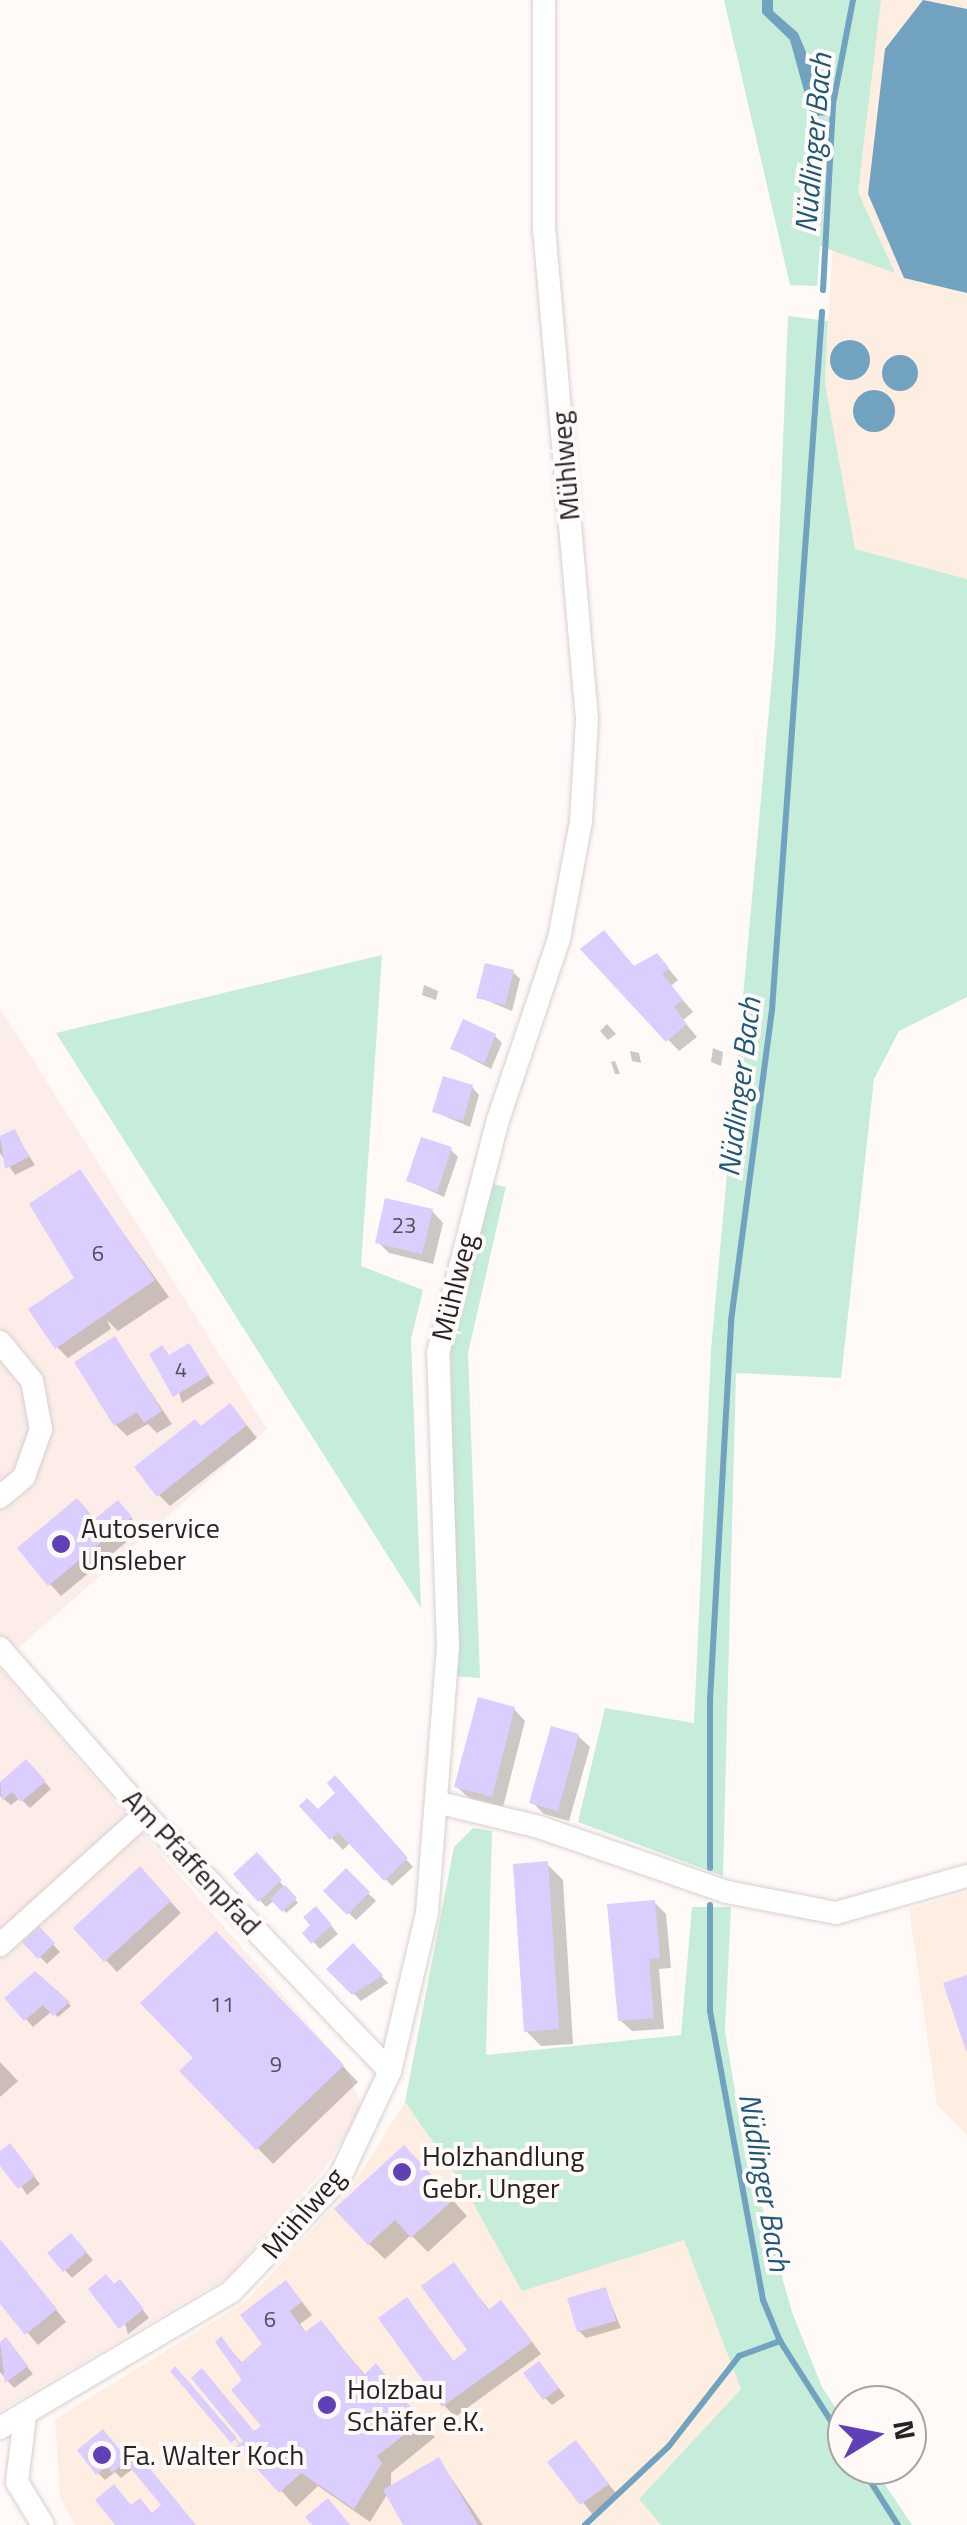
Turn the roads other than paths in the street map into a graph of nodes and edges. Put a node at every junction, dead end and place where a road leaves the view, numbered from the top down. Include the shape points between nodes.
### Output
1 (544, 0) edge
2 (0, 1342) edge
3 (0, 1497) edge
4 (0, 1648) edge
5 (440, 1803) junction
6 (145, 1814) junction
7 (967, 1876) edge
8 (0, 1946) edge
9 (390, 2070) junction
10 (25, 2416) junction
11 (0, 2428) edge
12 (8, 2482) edge
13 (43, 2525) edge

1 - 5 street, Mühlweg via 544,230 586,719 581,821 559,939 498,1120 438,1353 448,1648
2 - 3 street via 32,1381 41,1430 24,1477
4 - 6 street, Am Pfaffenpfad
5 - 7 street via 539,1827 726,1892 836,1914
5 - 9 street, Mühlweg via 427,1914
6 - 8 street
6 - 9 street, Am Pfaffenpfad
9 - 10 street, Mühlweg via 338,2179 231,2292
10 - 11 street, Mühlweg
10 - 12 street
12 - 13 street

